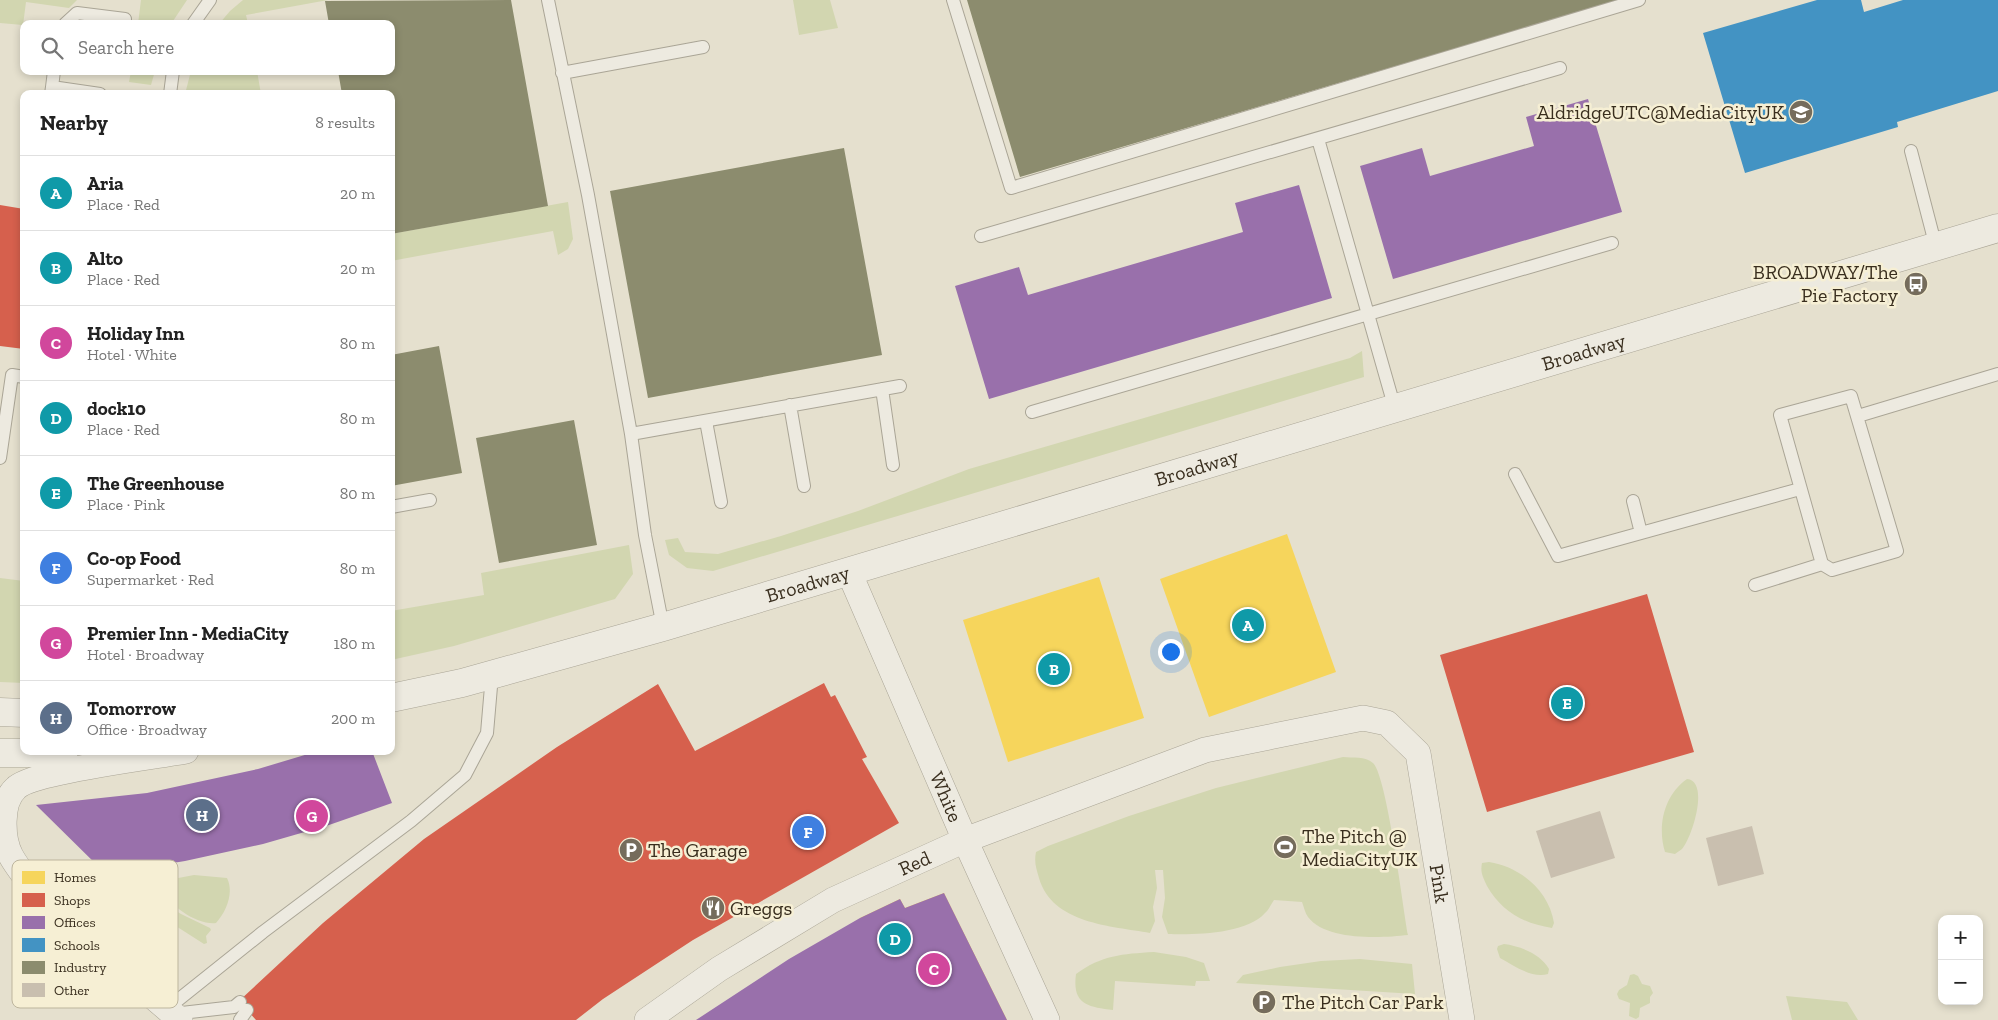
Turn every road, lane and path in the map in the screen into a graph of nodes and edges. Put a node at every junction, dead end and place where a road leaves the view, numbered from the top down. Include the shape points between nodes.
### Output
1 (210, 0) edge
2 (548, 0) edge
3 (953, 0) edge
4 (1639, 0) edge
5 (125, 19) dead end
6 (69, 20) edge
7 (196, 20) edge
8 (703, 47) dead end
9 (1560, 68) dead end
10 (562, 73) junction
11 (54, 75) edge
12 (172, 75) edge
13 (52, 90) edge
14 (171, 90) edge
15 (1318, 139) junction
16 (1911, 151) dead end
17 (1998, 228) edge
18 (981, 236) dead end
19 (1612, 243) dead end
20 (1936, 247) junction
21 (1369, 314) junction
22 (1998, 374) edge
23 (20, 376) edge
24 (900, 386) dead end
25 (882, 389) junction
26 (790, 405) junction
27 (1395, 409) junction
28 (1032, 412) dead end
29 (1858, 416) junction
30 (706, 421) junction
31 (631, 434) junction
32 (0, 458) edge
33 (892, 465) dead end
34 (1515, 474) dead end
35 (804, 486) dead end
36 (1800, 489) junction
37 (430, 500) dead end
38 (1633, 501) dead end
39 (721, 502) dead end
40 (395, 506) edge
41 (1641, 533) junction
42 (1822, 564) junction
43 (849, 572) junction
44 (1755, 585) dead end
45 (663, 627) junction
46 (492, 675) junction
47 (395, 697) edge
48 (0, 712) edge
49 (20, 713) edge
50 (1363, 718) joint
51 (0, 753) edge
52 (20, 753) edge
53 (163, 755) edge
54 (965, 840) junction
55 (4, 856) edge
56 (243, 1011) edge
57 (174, 1014) edge
58 (647, 1020) edge
59 (1048, 1020) edge
60 (1462, 1020) edge

1 - 7 lane
2 - 10 lane
3 - 4 lane via 1011,188
5 - 6 lane via 77,13
8 - 10 lane
9 - 15 lane
10 - 31 lane via 588,195
11 - 13 lane
12 - 14 lane
15 - 18 lane
15 - 21 lane
16 - 20 lane
17 - 20 street, Broadway
19 - 21 lane
20 - 27 street, Broadway
21 - 27 lane
21 - 28 lane
22 - 29 lane
23 - 32 lane via 12,375
24 - 25 lane
25 - 26 lane
25 - 33 lane
26 - 30 lane
26 - 35 lane
27 - 43 street, Broadway
29 - 36 lane via 1851,396 1780,415
29 - 42 lane via 1897,551 1832,570
30 - 31 lane
30 - 39 lane
31 - 45 lane via 645,535
34 - 41 lane via 1558,556
36 - 41 lane
36 - 42 lane
37 - 40 lane
38 - 41 lane
42 - 44 lane
43 - 45 street, Broadway
43 - 54 street, White
45 - 46 street, Broadway
46 - 47 street, Broadway
46 - 57 lane via 486,733 465,776 411,821 263,932
48 - 49 street
50 - 54 street, Red via 1205,750
50 - 60 street, Pink via 1387,723 1418,753
51 - 52 street
53 - 55 street via 30,779 15,788 9,797 3,825
54 - 58 street, Red via 833,900 719,969
54 - 59 street, White
56 - 57 lane via 234,1007

